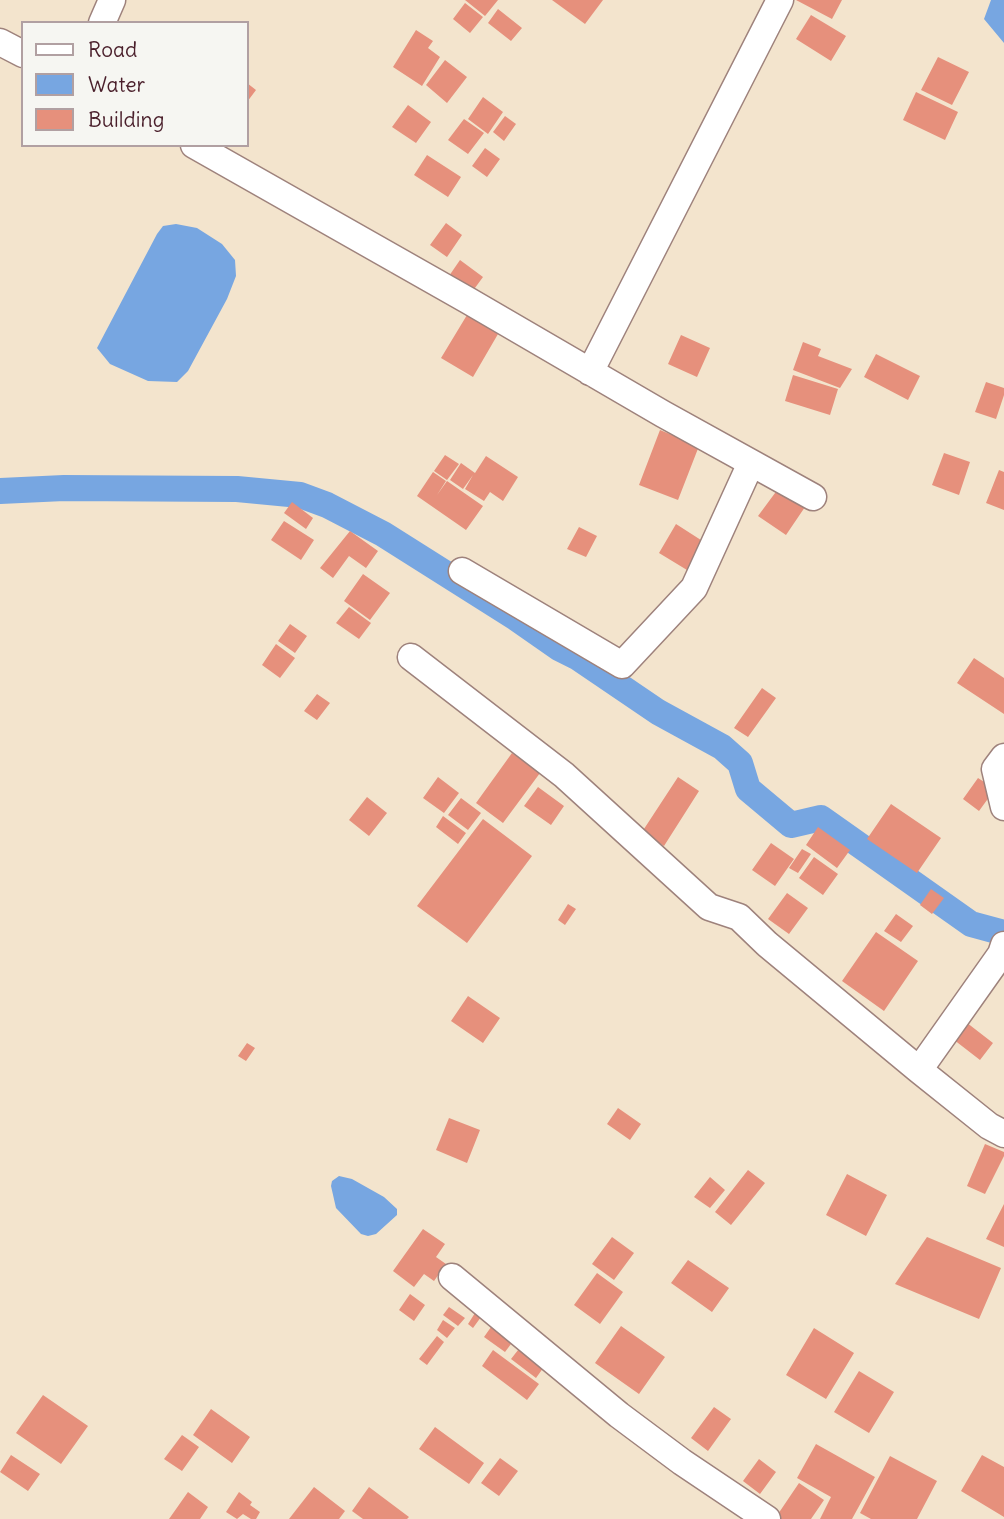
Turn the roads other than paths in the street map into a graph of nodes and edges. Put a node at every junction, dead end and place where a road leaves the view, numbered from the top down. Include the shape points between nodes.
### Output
1 (112, 0) edge
2 (780, 0) edge
3 (103, 21) edge
4 (0, 41) edge
5 (21, 53) edge
6 (197, 147) edge
7 (590, 372) junction
8 (751, 463) junction
9 (813, 497) dead end
10 (462, 571) dead end
11 (411, 657) dead end
12 (1004, 757) edge
13 (1004, 807) edge
14 (1002, 949) edge
15 (919, 1070) junction
16 (1004, 1134) edge
17 (452, 1277) dead end
18 (767, 1519) edge

1 - 3 street
2 - 7 street
4 - 5 street
6 - 7 street
7 - 8 street
8 - 9 street
8 - 10 street via 694,588 622,666
11 - 15 street via 564,775 709,907 739,917
12 - 13 street via 995,769
14 - 15 street
15 - 16 street
17 - 18 street via 619,1415

